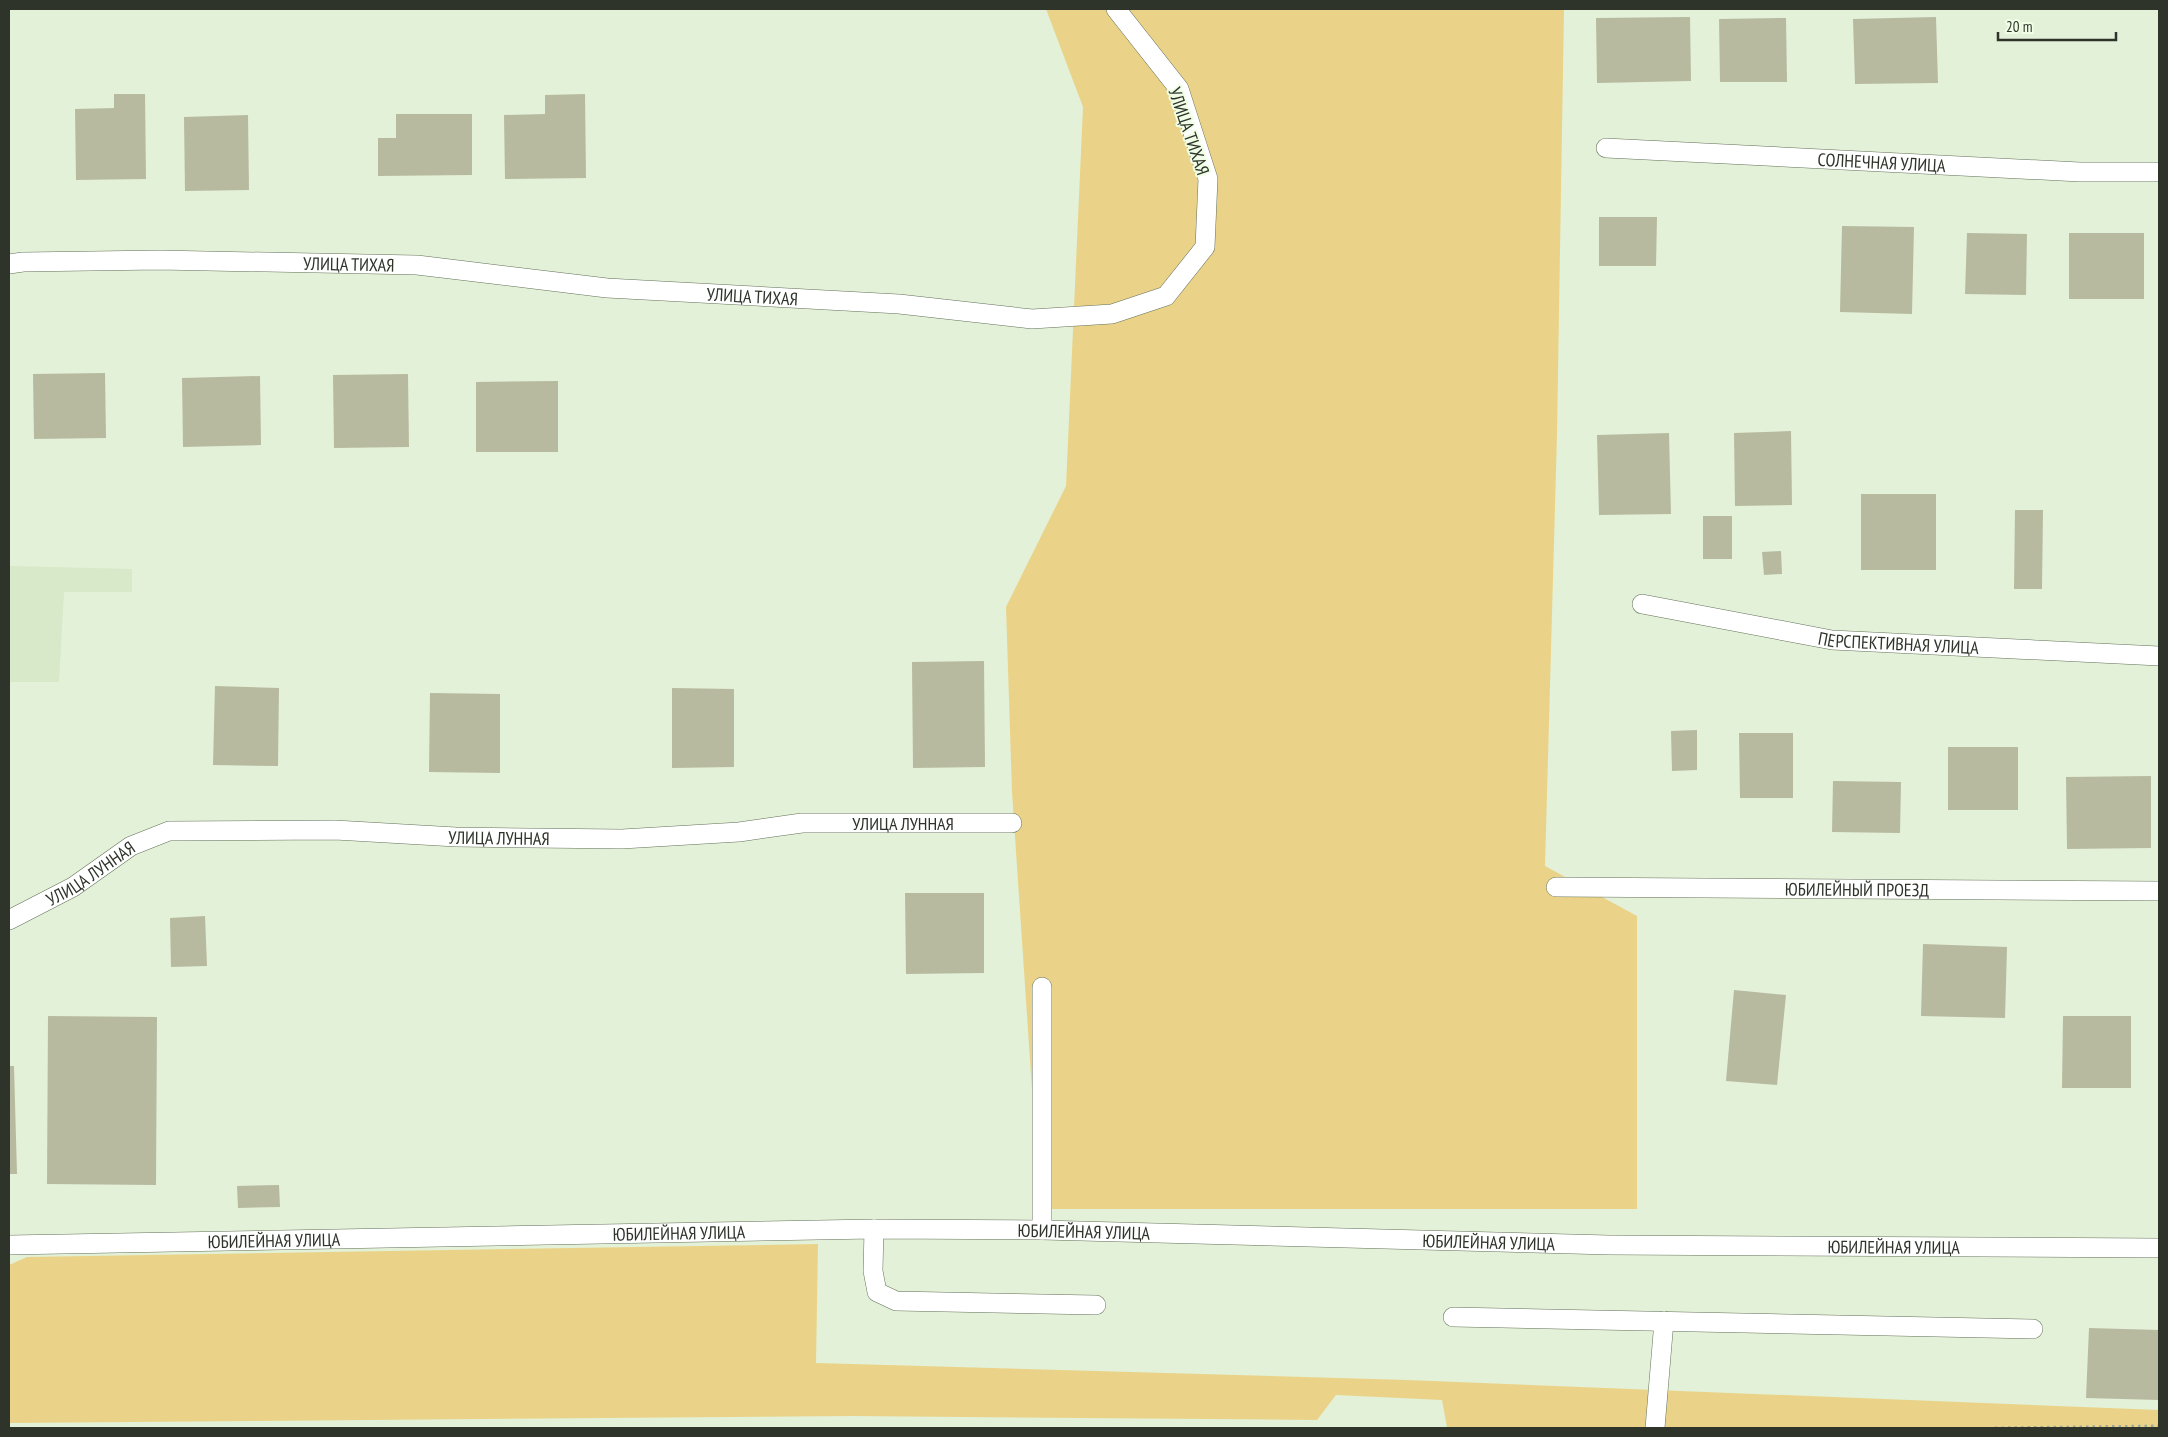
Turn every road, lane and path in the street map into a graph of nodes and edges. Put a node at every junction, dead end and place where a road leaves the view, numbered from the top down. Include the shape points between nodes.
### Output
1 (1116, 9) edge
2 (1606, 148) dead end
3 (2159, 172) edge
4 (9, 264) edge
5 (1642, 604) dead end
6 (2159, 656) edge
7 (1012, 823) dead end
8 (1556, 887) dead end
9 (2159, 891) edge
10 (9, 920) edge
11 (1042, 987) dead end
12 (874, 1229) junction
13 (1042, 1230) junction
14 (9, 1245) edge
15 (2159, 1248) edge
16 (1096, 1305) dead end
17 (1453, 1317) dead end
18 (1664, 1321) junction
19 (2033, 1329) dead end
20 (2159, 1426) edge
21 (1655, 1428) edge
22 (1995, 1428) edge

1 - 4 lane, УЛИЦА ТИХАЯ via 1178,89 1208,179 1205,247 1166,296 1112,314 1032,319 900,304 608,288 417,266 159,260
2 - 3 lane, СОЛНЕЧНАЯ УЛИЦА via 2080,172
5 - 6 lane, ПЕРСПЕКТИВНАЯ УЛИЦА via 1832,640
7 - 10 lane, УЛИЦА ЛУННАЯ via 802,822 739,832 622,839 456,837 334,830 168,831 131,846 73,887
8 - 9 lane, ЮБИЛЕЙНЫЙ ПРОЕЗД
11 - 13 lane
12 - 13 lane, ЮБИЛЕЙНАЯ УЛИЦА
12 - 14 lane, ЮБИЛЕЙНАЯ УЛИЦА
12 - 16 lane via 873,1271 877,1292 896,1301
13 - 15 lane, ЮБИЛЕЙНАЯ УЛИЦА via 1609,1245
17 - 18 lane
18 - 19 lane
18 - 21 lane
20 - 22 path

